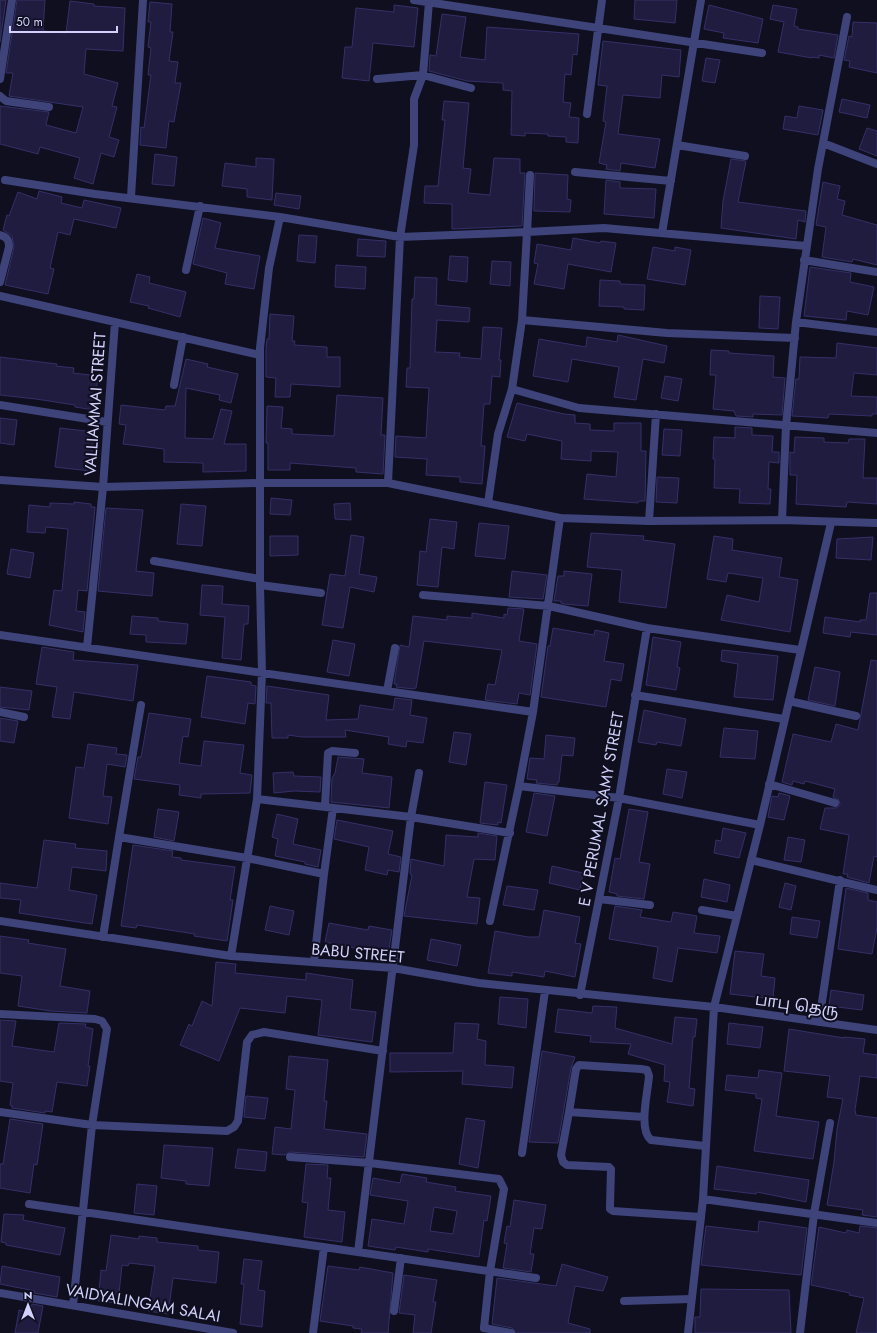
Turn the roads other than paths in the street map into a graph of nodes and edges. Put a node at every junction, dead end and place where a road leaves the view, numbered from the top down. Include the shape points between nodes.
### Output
1 (12, 0) edge
2 (143, 0) edge
3 (414, 0) edge
4 (602, 0) edge
5 (701, 0) edge
6 (429, 2) junction
7 (847, 17) dead end
8 (599, 28) junction
9 (694, 42) junction
10 (762, 53) dead end
11 (423, 75) junction
12 (0, 79) edge
13 (376, 79) dead end
14 (471, 88) dead end
15 (0, 96) edge
16 (48, 107) dead end
17 (587, 114) dead end
18 (824, 143) junction
19 (677, 145) junction
20 (745, 156) dead end
21 (877, 164) edge
22 (575, 172) dead end
23 (530, 175) dead end
24 (5, 180) dead end
25 (671, 181) junction
26 (131, 197) junction
27 (200, 206) junction
28 (280, 217) junction
29 (527, 232) junction
30 (662, 232) junction
31 (0, 235) edge
32 (400, 237) junction
33 (806, 246) junction
34 (804, 260) junction
35 (186, 270) dead end
36 (877, 272) edge
37 (0, 282) edge
38 (0, 296) edge
39 (522, 320) junction
40 (115, 322) junction
41 (796, 322) junction
42 (877, 332) edge
43 (183, 337) junction
44 (795, 338) junction
45 (260, 355) junction
46 (174, 385) dead end
47 (512, 389) junction
48 (0, 405) edge
49 (656, 414) junction
50 (107, 422) junction
51 (786, 426) junction
52 (877, 433) edge
53 (0, 480) edge
54 (260, 483) junction
55 (388, 483) junction
56 (102, 487) junction
57 (488, 503) junction
58 (560, 518) junction
59 (782, 520) junction
60 (649, 521) junction
61 (831, 523) junction
62 (877, 523) edge
63 (154, 561) dead end
64 (260, 582) junction
65 (321, 594) dead end
66 (423, 595) dead end
67 (550, 606) junction
68 (646, 628) junction
69 (0, 635) edge
70 (87, 647) junction
71 (395, 648) dead end
72 (800, 650) junction
73 (262, 672) junction
74 (387, 691) junction
75 (635, 695) junction
76 (789, 700) junction
77 (141, 705) dead end
78 (0, 712) edge
79 (533, 712) junction
80 (856, 716) dead end
81 (24, 717) dead end
82 (784, 720) junction
83 (355, 753) dead end
84 (419, 773) dead end
85 (769, 784) junction
86 (519, 786) junction
87 (257, 798) junction
88 (619, 798) junction
89 (835, 803) dead end
90 (325, 806) junction
91 (334, 808) junction
92 (411, 817) junction
93 (760, 825) junction
94 (510, 833) junction
95 (119, 837) junction
96 (247, 858) junction
97 (751, 860) junction
98 (324, 874) junction
99 (840, 880) junction
100 (877, 890) edge
101 (599, 899) junction
102 (650, 905) dead end
103 (702, 910) dead end
104 (737, 916) junction
105 (0, 921) edge
106 (490, 921) dead end
107 (103, 937) junction
108 (231, 956) junction
109 (314, 962) junction
110 (393, 968) junction
111 (545, 991) junction
112 (580, 995) junction
113 (714, 1007) junction
114 (0, 1014) edge
115 (819, 1022) junction
116 (877, 1030) edge
117 (383, 1051) junction
118 (0, 1112) edge
119 (569, 1112) junction
120 (644, 1117) junction
121 (830, 1123) dead end
122 (92, 1125) junction
123 (705, 1146) junction
124 (522, 1153) dead end
125 (290, 1157) dead end
126 (370, 1163) junction
127 (703, 1199) junction
128 (29, 1204) dead end
129 (83, 1213) junction
130 (814, 1214) junction
131 (701, 1217) junction
132 (877, 1223) edge
133 (324, 1247) junction
134 (358, 1252) junction
135 (401, 1258) junction
136 (490, 1271) junction
137 (536, 1278) dead end
138 (0, 1293) edge
139 (691, 1300) junction
140 (624, 1301) dead end
141 (73, 1305) junction
142 (394, 1311) dead end
143 (233, 1333) edge
144 (313, 1333) edge
145 (511, 1333) edge
146 (688, 1333) edge
147 (800, 1333) edge

1 - 12 street
2 - 26 street
3 - 6 street
4 - 8 street
5 - 9 street
6 - 8 street
6 - 11 street
7 - 18 street
8 - 9 street
8 - 17 street
9 - 10 street
9 - 19 street
11 - 13 street
11 - 14 street
11 - 32 street via 414,99 414,145
15 - 16 street via 6,101
18 - 21 street
18 - 33 street
19 - 20 street
19 - 25 street
22 - 25 street
23 - 29 street
24 - 26 street
25 - 30 street
26 - 27 street
27 - 28 street
27 - 35 street
28 - 32 street
28 - 45 street via 269,268
29 - 30 street via 604,228
29 - 32 street
29 - 39 street
30 - 33 street
31 - 37 street via 9,241 9,247
32 - 55 street
33 - 34 street
34 - 36 street
34 - 41 street
38 - 40 street
39 - 44 street via 667,333
39 - 47 street
40 - 43 street
40 - 50 street, VALLIAMMAI STREET
41 - 42 street
41 - 44 street
43 - 45 street
43 - 46 street
44 - 51 street
45 - 54 street
47 - 49 street via 579,408
47 - 57 street via 498,434
48 - 50 street
49 - 51 street
49 - 60 street
50 - 56 street, VALLIAMMAI STREET
51 - 52 street
51 - 59 street
53 - 56 street
54 - 55 street
54 - 56 street
54 - 64 street
55 - 57 street
56 - 70 street, VALLIAMMAI STREET
57 - 58 street
58 - 60 street
58 - 67 street
59 - 60 street
59 - 61 street
61 - 62 street
61 - 72 street
63 - 64 street
64 - 65 street
64 - 73 street
66 - 67 street
67 - 68 street
67 - 79 street
68 - 72 street
68 - 75 street, E V PERUMAL SAMY STREET
69 - 70 street
70 - 73 street
71 - 74 street
72 - 76 street
73 - 74 street
73 - 87 street
74 - 79 street
75 - 82 street
75 - 88 street, E V PERUMAL SAMY STREET
76 - 80 street
76 - 82 street
77 - 95 street
78 - 81 street
79 - 86 street
82 - 85 street
83 - 90 street via 328,753
84 - 92 street
85 - 89 street
85 - 93 street
86 - 88 street
86 - 94 street
87 - 90 street
87 - 96 street
88 - 93 street
88 - 101 street, E V PERUMAL SAMY STREET
90 - 91 street
91 - 92 street
91 - 98 street
92 - 94 street
92 - 110 street
93 - 97 street
94 - 106 street
95 - 96 street
95 - 107 street
96 - 98 street
96 - 108 street
97 - 99 street
97 - 104 street
98 - 109 street
99 - 100 street
99 - 115 street
101 - 102 street
101 - 112 street, E V PERUMAL SAMY STREET
103 - 104 street
104 - 113 street
105 - 107 street, BABU STREET
107 - 108 street, BABU STREET
108 - 109 street, BABU STREET
109 - 110 street, BABU STREET
110 - 111 street, BABU STREET
110 - 117 street
111 - 112 street, BABU STREET
111 - 124 street
112 - 113 street, BABU STREET
113 - 115 street, பாபு தெரு
113 - 123 street
114 - 122 street via 95,1019 105,1024 107,1029
115 - 116 street, பாபு தெரு
117 - 122 street via 257,1033 247,1042 238,1121 227,1131
117 - 126 street
118 - 122 street
119 - 120 street
119 - 120 street via 576,1069 582,1064 647,1070 649,1076
119 - 131 street via 561,1155 563,1162 567,1165 609,1167 610,1209
120 - 123 street via 645,1134 651,1140
121 - 130 street
122 - 129 street
123 - 127 street
125 - 126 street
126 - 134 street
126 - 136 street via 499,1179 504,1189
127 - 130 street
127 - 131 street
128 - 129 street
129 - 133 street
129 - 141 street
130 - 132 street
130 - 147 street
131 - 139 street
133 - 134 street
133 - 144 street
134 - 135 street
135 - 136 street
135 - 142 street
136 - 137 street
136 - 145 street via 484,1328
138 - 141 street, VAIDYALINGAM SALAI
139 - 140 street
139 - 146 street
141 - 143 street, VAIDYALINGAM SALAI

